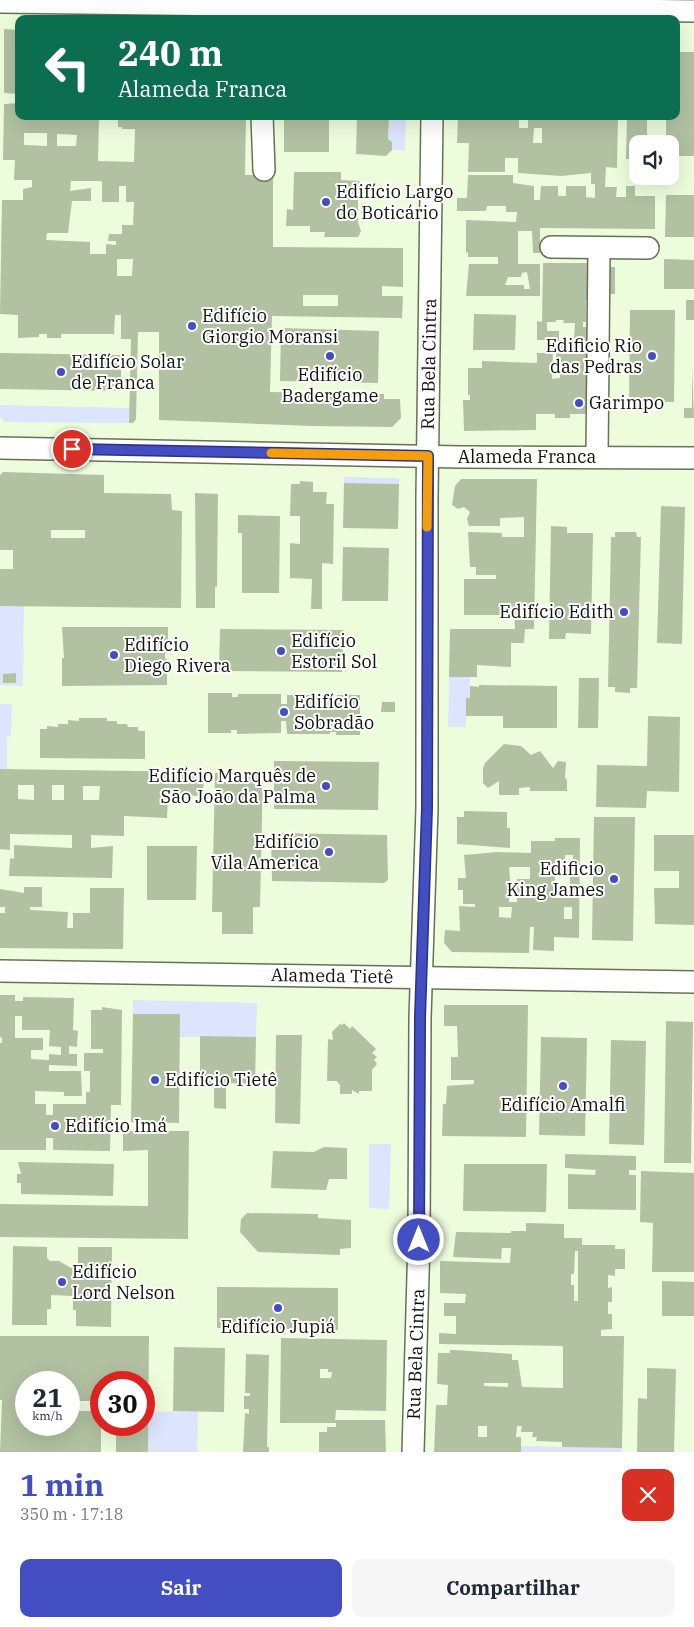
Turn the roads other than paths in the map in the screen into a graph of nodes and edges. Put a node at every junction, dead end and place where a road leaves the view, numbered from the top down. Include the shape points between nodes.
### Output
1 (0, 2) edge
2 (601, 5) edge
3 (433, 9) edge
4 (694, 11) edge
5 (261, 12) edge
6 (262, 120) edge
7 (432, 120) edge
8 (264, 170) dead end
9 (551, 247) dead end
10 (599, 248) junction
11 (648, 248) dead end
12 (0, 448) edge
13 (428, 456) junction
14 (597, 456) junction
15 (694, 458) edge
16 (0, 971) edge
17 (421, 977) junction
18 (694, 982) edge
19 (413, 1452) edge

1 - 5 street
2 - 3 street
2 - 4 street
3 - 5 street
6 - 8 street
7 - 13 street, Rua Bela Cintra
9 - 10 street
10 - 11 street
10 - 14 street
12 - 13 street, Alameda Franca
13 - 14 street, Alameda Franca
13 - 17 street, Rua Bela Cintra via 427,808
14 - 15 street, Alameda Franca
16 - 17 street, Alameda Tietê
17 - 18 street, Alameda Tietê
17 - 19 street, Rua Bela Cintra

